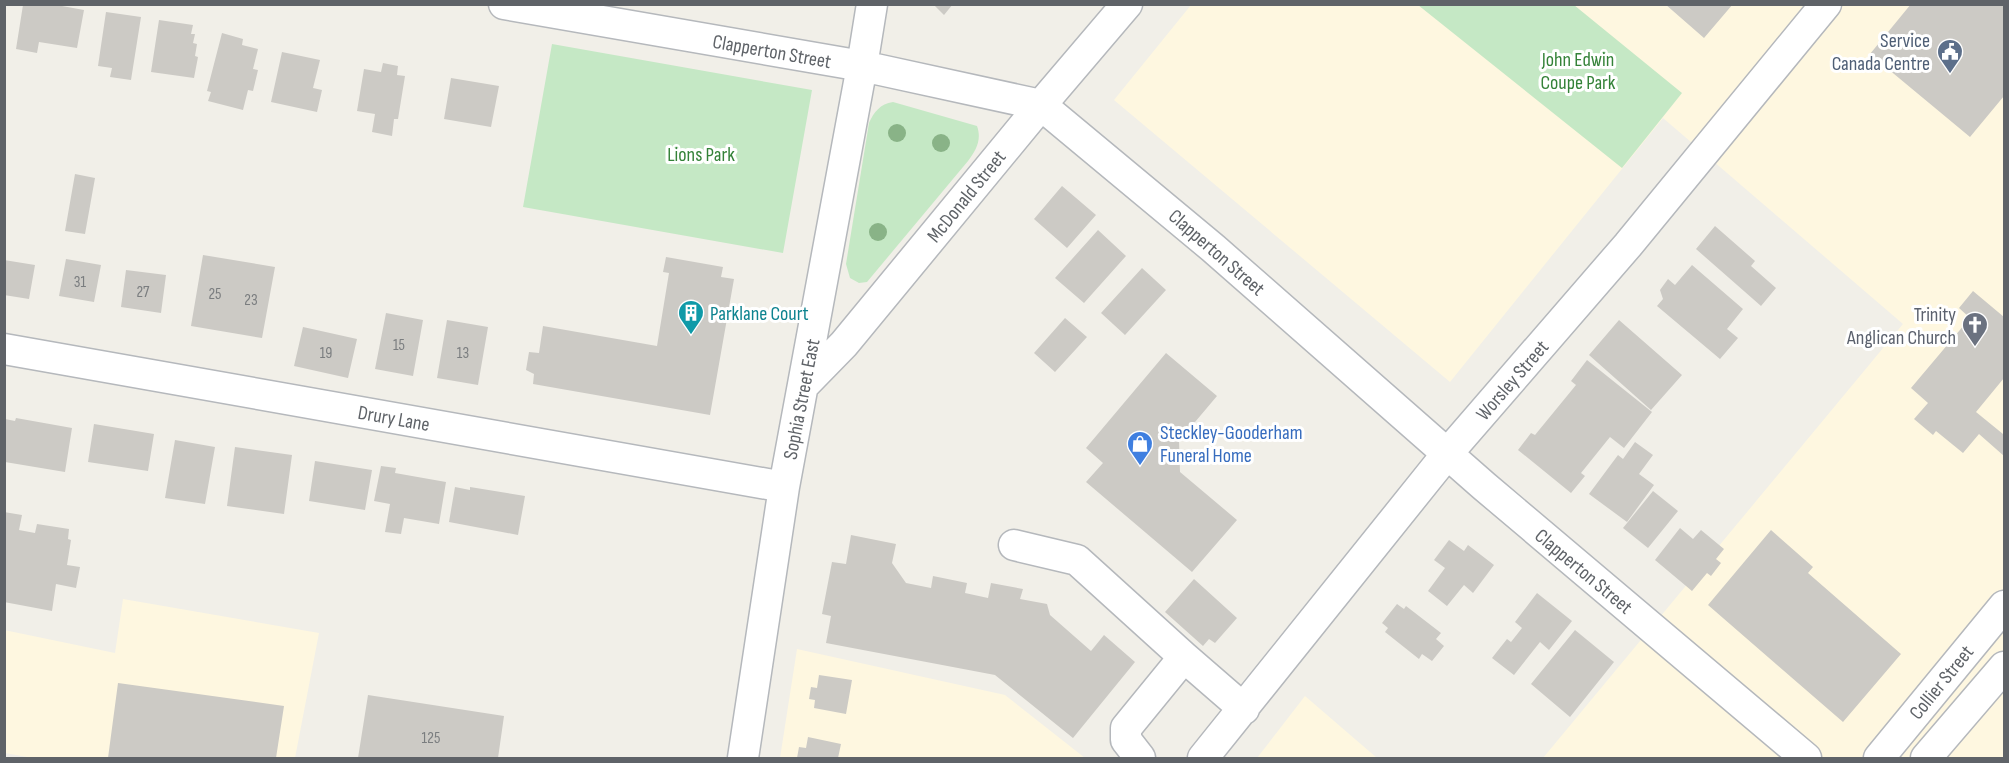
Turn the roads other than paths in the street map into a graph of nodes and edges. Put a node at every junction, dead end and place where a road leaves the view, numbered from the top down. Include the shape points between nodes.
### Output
1 (504, 4) edge
2 (872, 4) edge
3 (1127, 4) edge
4 (1826, 4) edge
5 (589, 12) edge
6 (862, 66) junction
7 (1041, 105) junction
8 (4, 349) edge
9 (803, 386) junction
10 (1447, 454) junction
11 (784, 487) junction
12 (1014, 545) dead end
13 (2004, 606) edge
14 (1184, 657) junction
15 (2004, 667) edge
16 (1244, 710) junction
17 (743, 759) edge
18 (1140, 759) edge
19 (1203, 759) edge
20 (1806, 759) edge
21 (1879, 759) edge
22 (1926, 759) edge

1 - 5 street, Clapperton Street
2 - 6 street, Sophia Street East
3 - 7 street, McDonald Street
4 - 10 street, Worsley Street via 1628,245
5 - 6 street, Clapperton Street
6 - 7 street, Clapperton Street
6 - 9 street, Sophia Street East
7 - 9 street, McDonald Street via 844,344
7 - 10 street, Clapperton Street via 1204,240
8 - 11 street, Drury Lane
9 - 11 street, Sophia Street East
10 - 16 street, Worsley Street
10 - 20 street, Clapperton Street
11 - 17 street, Sophia Street East
12 - 14 street via 1077,560
13 - 21 street, Collier Street
14 - 16 street
14 - 18 street via 1126,728 1126,740
15 - 22 street, Collier Street
16 - 19 street, Worsley Street

